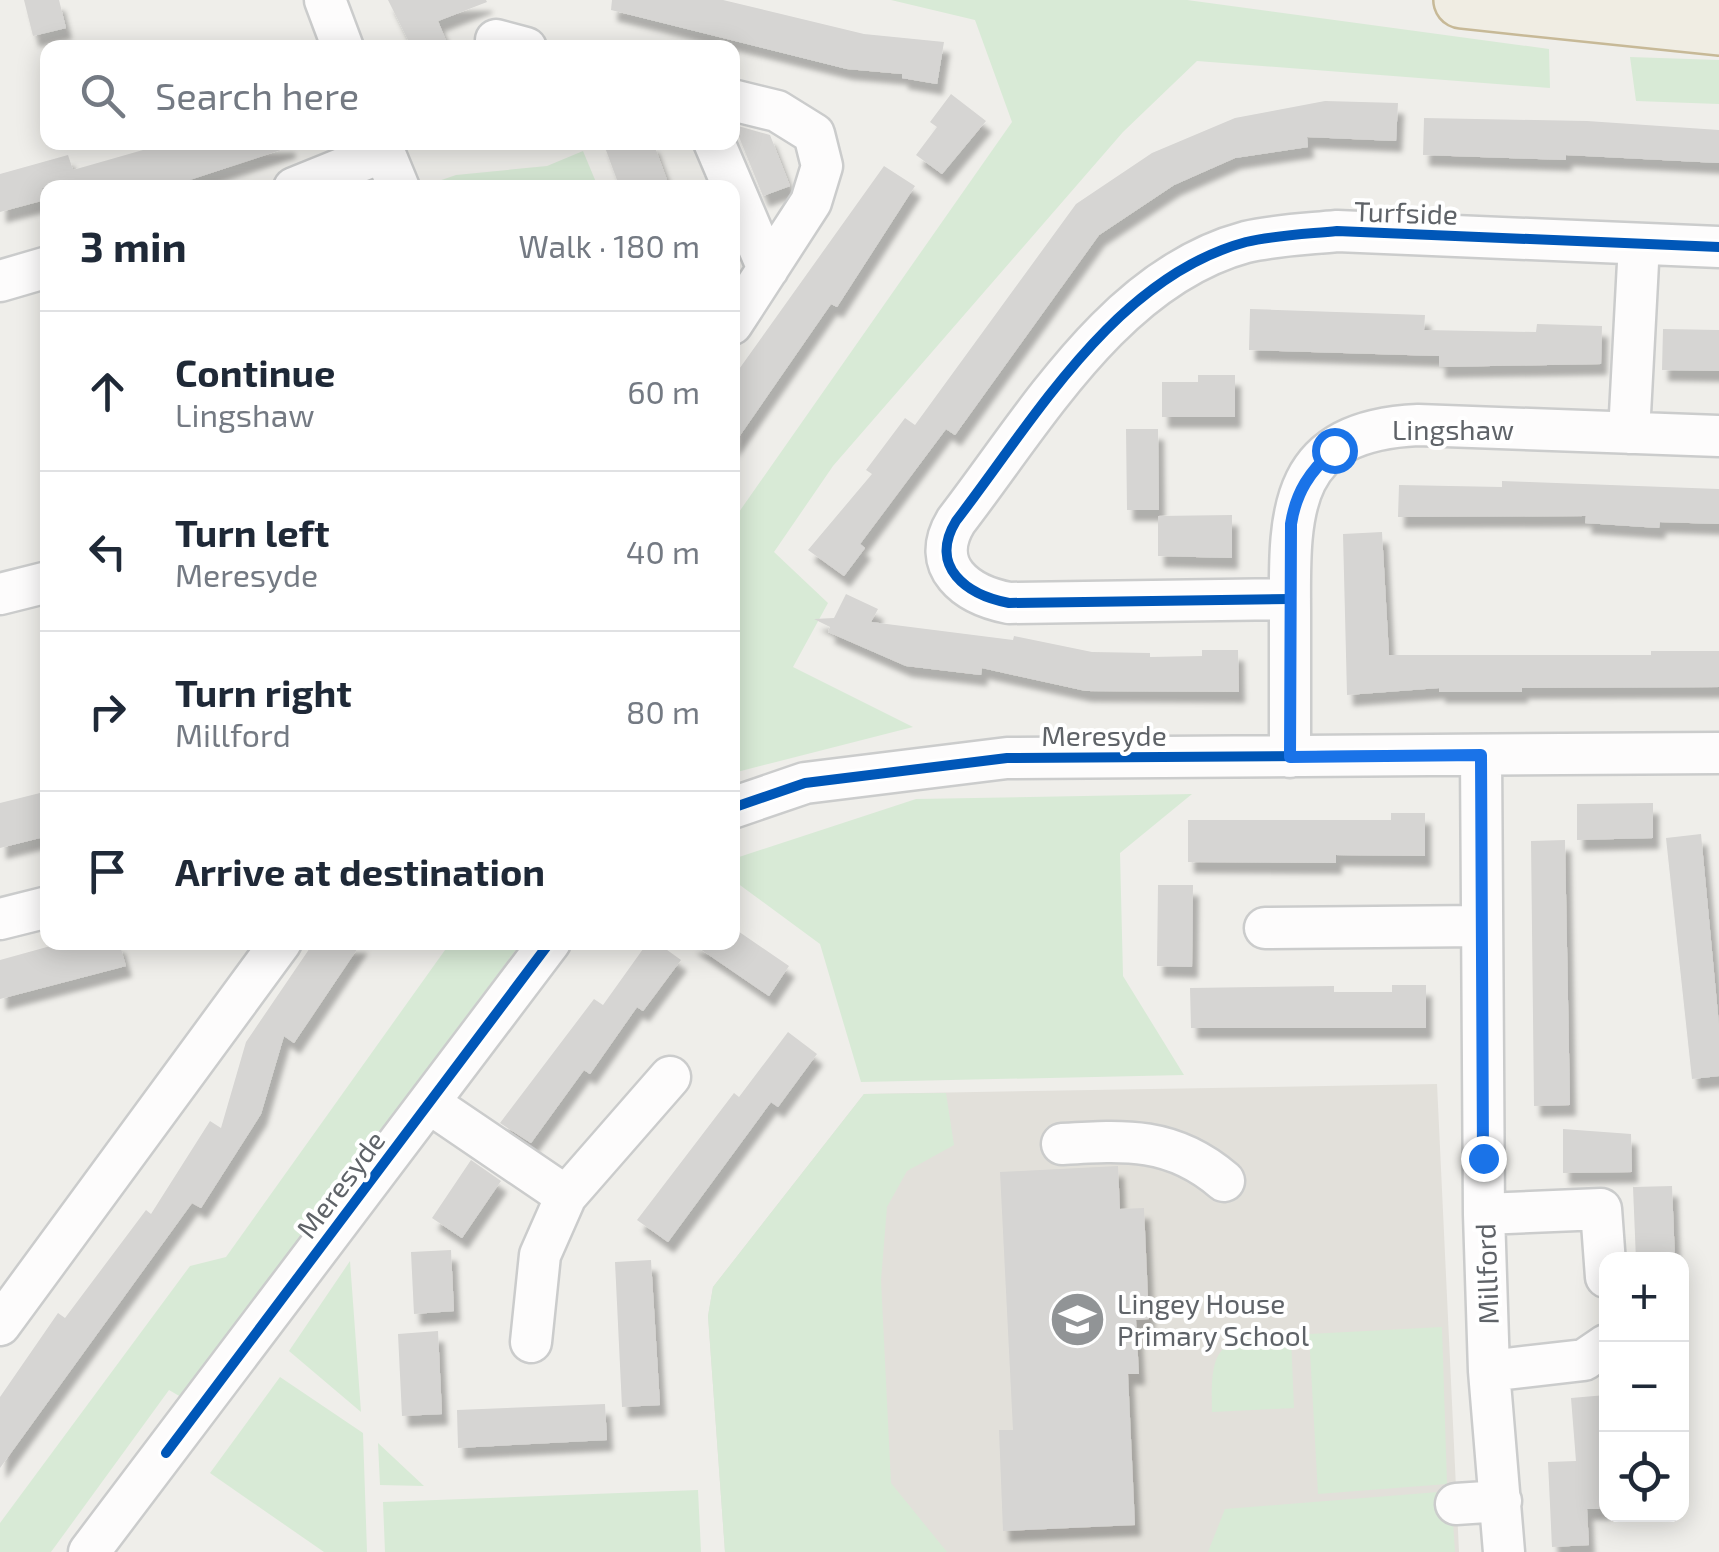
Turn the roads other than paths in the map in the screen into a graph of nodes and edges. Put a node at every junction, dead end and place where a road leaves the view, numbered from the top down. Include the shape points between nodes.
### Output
1 (325, 0) edge
2 (1462, 0) edge
3 (1719, 27) edge
4 (340, 40) edge
5 (740, 102) edge
6 (717, 150) edge
7 (387, 161) edge
8 (322, 180) edge
9 (730, 180) edge
10 (740, 203) edge
11 (1639, 244) junction
12 (1719, 247) edge
13 (40, 269) edge
14 (768, 269) junction
15 (0, 281) edge
16 (740, 312) edge
17 (1628, 433) junction
18 (1719, 436) edge
19 (40, 584) edge
20 (0, 594) edge
21 (1290, 599) junction
22 (1719, 753) edge
23 (1481, 755) junction
24 (1290, 757) junction
25 (740, 805) edge
26 (40, 910) edge
27 (0, 919) edge
28 (1481, 926) junction
29 (1266, 928) dead end
30 (275, 950) edge
31 (544, 950) edge
32 (670, 1077) dead end
33 (429, 1103) junction
34 (1062, 1144) dead end
35 (1224, 1181) dead end
36 (566, 1196) junction
37 (1484, 1214) junction
38 (1605, 1252) edge
39 (0, 1324) edge
40 (531, 1342) dead end
41 (1599, 1350) edge
42 (1489, 1372) junction
43 (1500, 1500) junction
44 (1456, 1504) dead end
45 (89, 1552) edge
46 (1504, 1552) edge

1 - 4 street
2 - 3 highway
5 - 14 street via 777,111 814,134 822,166 811,202
6 - 9 street
7 - 8 street
10 - 14 street
11 - 12 street, Turfside
11 - 17 street
11 - 21 street, Turfside via 1338,231 1283,235 1217,252 1152,288 1098,338 956,521 945,548 947,565 970,591 1010,603
13 - 15 street
14 - 16 street
17 - 18 street, Lingshaw
17 - 21 street, Lingshaw via 1418,425 1352,438 1320,463 1294,505
19 - 20 street
21 - 24 street, Lingshaw
22 - 23 street, Meresyde
23 - 24 street, Meresyde
23 - 28 street, Millford
24 - 25 street, Meresyde via 1006,758 805,783
26 - 27 street
28 - 29 street
28 - 37 street, Millford
30 - 39 street
31 - 33 street, Meresyde
32 - 36 street
33 - 36 street
33 - 45 street, Meresyde
34 - 35 street via 1163,1145 1200,1160
36 - 40 street via 540,1255
37 - 38 street via 1602,1209
37 - 42 street, Millford
41 - 42 street via 1584,1360
42 - 43 street, Millford
43 - 44 street
43 - 46 street, Millford

